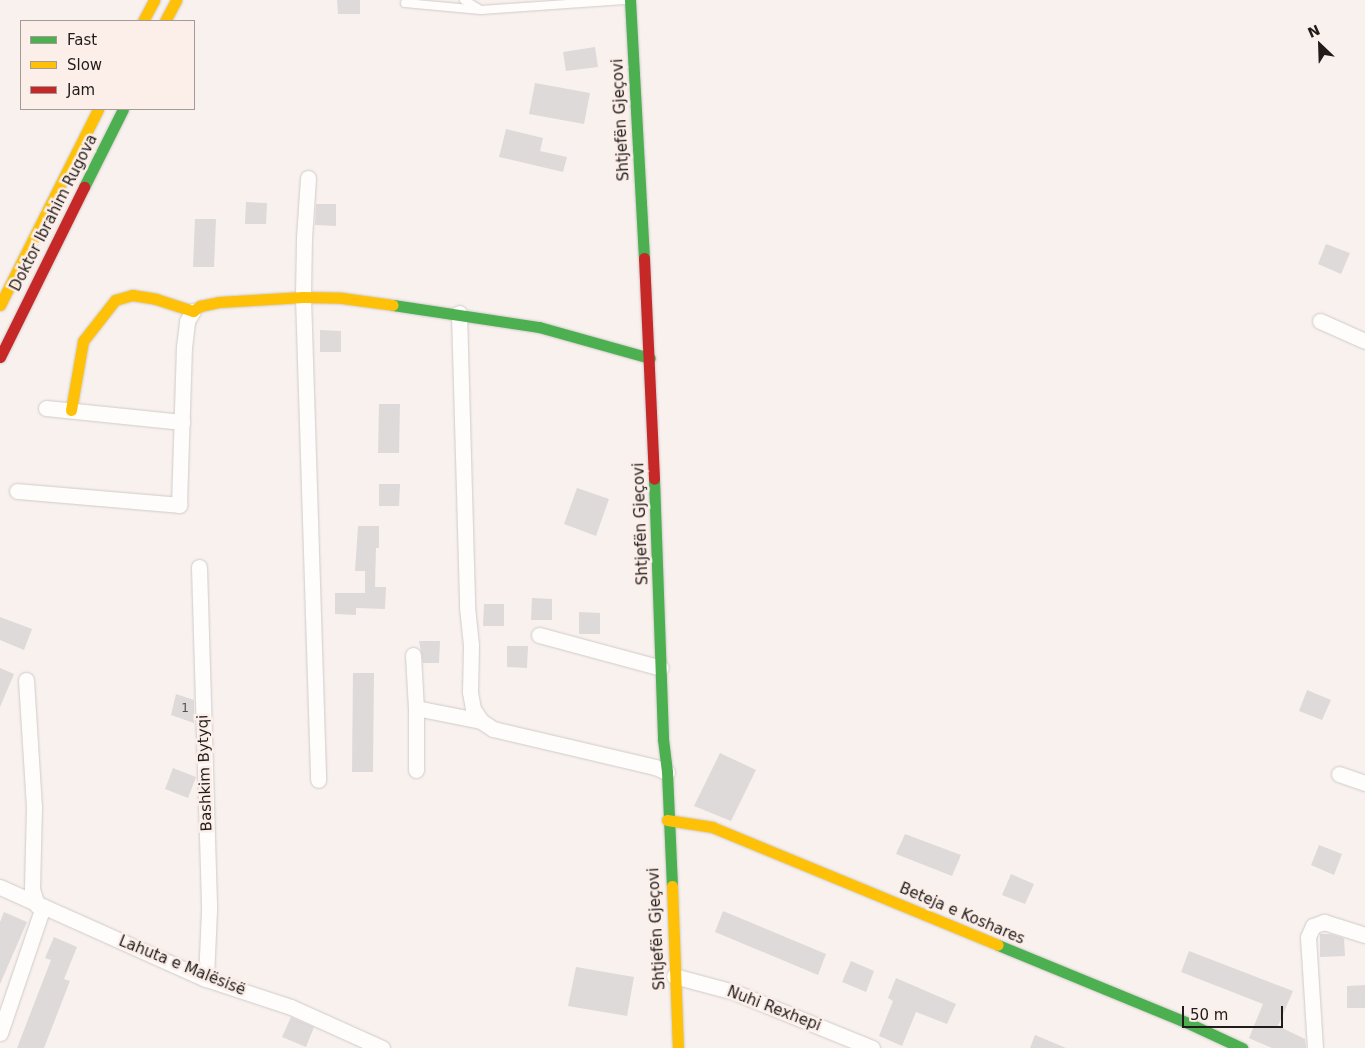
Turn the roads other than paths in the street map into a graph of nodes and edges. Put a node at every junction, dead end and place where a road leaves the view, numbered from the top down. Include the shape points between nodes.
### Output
1 (154, 0) edge
2 (176, 0) edge
3 (464, 0) edge
4 (480, 0) edge
5 (625, 0) edge
6 (630, 0) edge
7 (405, 3) dead end
8 (480, 10) junction
9 (144, 20) edge
10 (166, 20) edge
11 (98, 110) edge
12 (123, 110) edge
13 (308, 178) dead end
14 (303, 297) junction
15 (0, 305) edge
16 (193, 311) junction
17 (459, 313) junction
18 (1320, 322) dead end
19 (1365, 341) edge
20 (0, 357) edge
21 (650, 358) junction
22 (46, 408) dead end
23 (71, 410) junction
24 (182, 422) junction
25 (17, 491) dead end
26 (199, 567) dead end
27 (539, 635) dead end
28 (414, 655) dead end
29 (661, 668) junction
30 (26, 680) dead end
31 (416, 708) junction
32 (481, 722) junction
33 (416, 770) dead end
34 (667, 772) junction
35 (1339, 774) dead end
36 (318, 780) dead end
37 (1365, 783) edge
38 (667, 820) junction
39 (0, 887) edge
40 (40, 906) junction
41 (1365, 935) edge
42 (674, 976) junction
43 (206, 979) junction
44 (0, 1033) edge
45 (374, 1046) edge
46 (678, 1048) edge
47 (872, 1048) edge
48 (1242, 1048) edge
49 (1315, 1048) edge

1 - 9 main road
2 - 10 main road
3 - 8 lane
4 - 8 lane
5 - 8 lane
6 - 21 main road, Shtjefën Gjeçovi
7 - 8 lane
11 - 15 main road, Doktor Ibrahim Rugova
12 - 20 main road, Doktor Ibrahim Rugova
13 - 14 street
14 - 16 main road via 219,302
14 - 17 main road via 342,298
14 - 36 street
16 - 23 main road via 156,298 132,295 115,300 83,341
16 - 24 street via 186,321
17 - 21 main road via 539,327
17 - 32 street via 470,692 473,709
18 - 19 street
21 - 29 main road, Shtjefën Gjeçovi
22 - 23 street
23 - 24 street
24 - 25 street via 179,505
26 - 43 street, Bashkim Bytyqi via 209,910
27 - 29 street
28 - 31 street
29 - 34 main road, Shtjefën Gjeçovi
30 - 40 street via 34,807 32,889
31 - 32 street
31 - 33 street
32 - 34 street via 513,735
34 - 38 main road, Shtjefën Gjeçovi
35 - 37 street
38 - 42 main road, Shtjefën Gjeçovi
38 - 48 main road, Beteja e Koshares via 712,827
39 - 40 street, Lahuta e Malësisë
40 - 43 street, Lahuta e Malësisë
40 - 44 street
41 - 49 street via 1324,922 1313,926 1308,937
42 - 46 main road, Shtjefën Gjeçovi
42 - 47 street, Nuhi Rexhepi via 734,992
43 - 45 street, Lahuta e Malësisë via 291,1007

